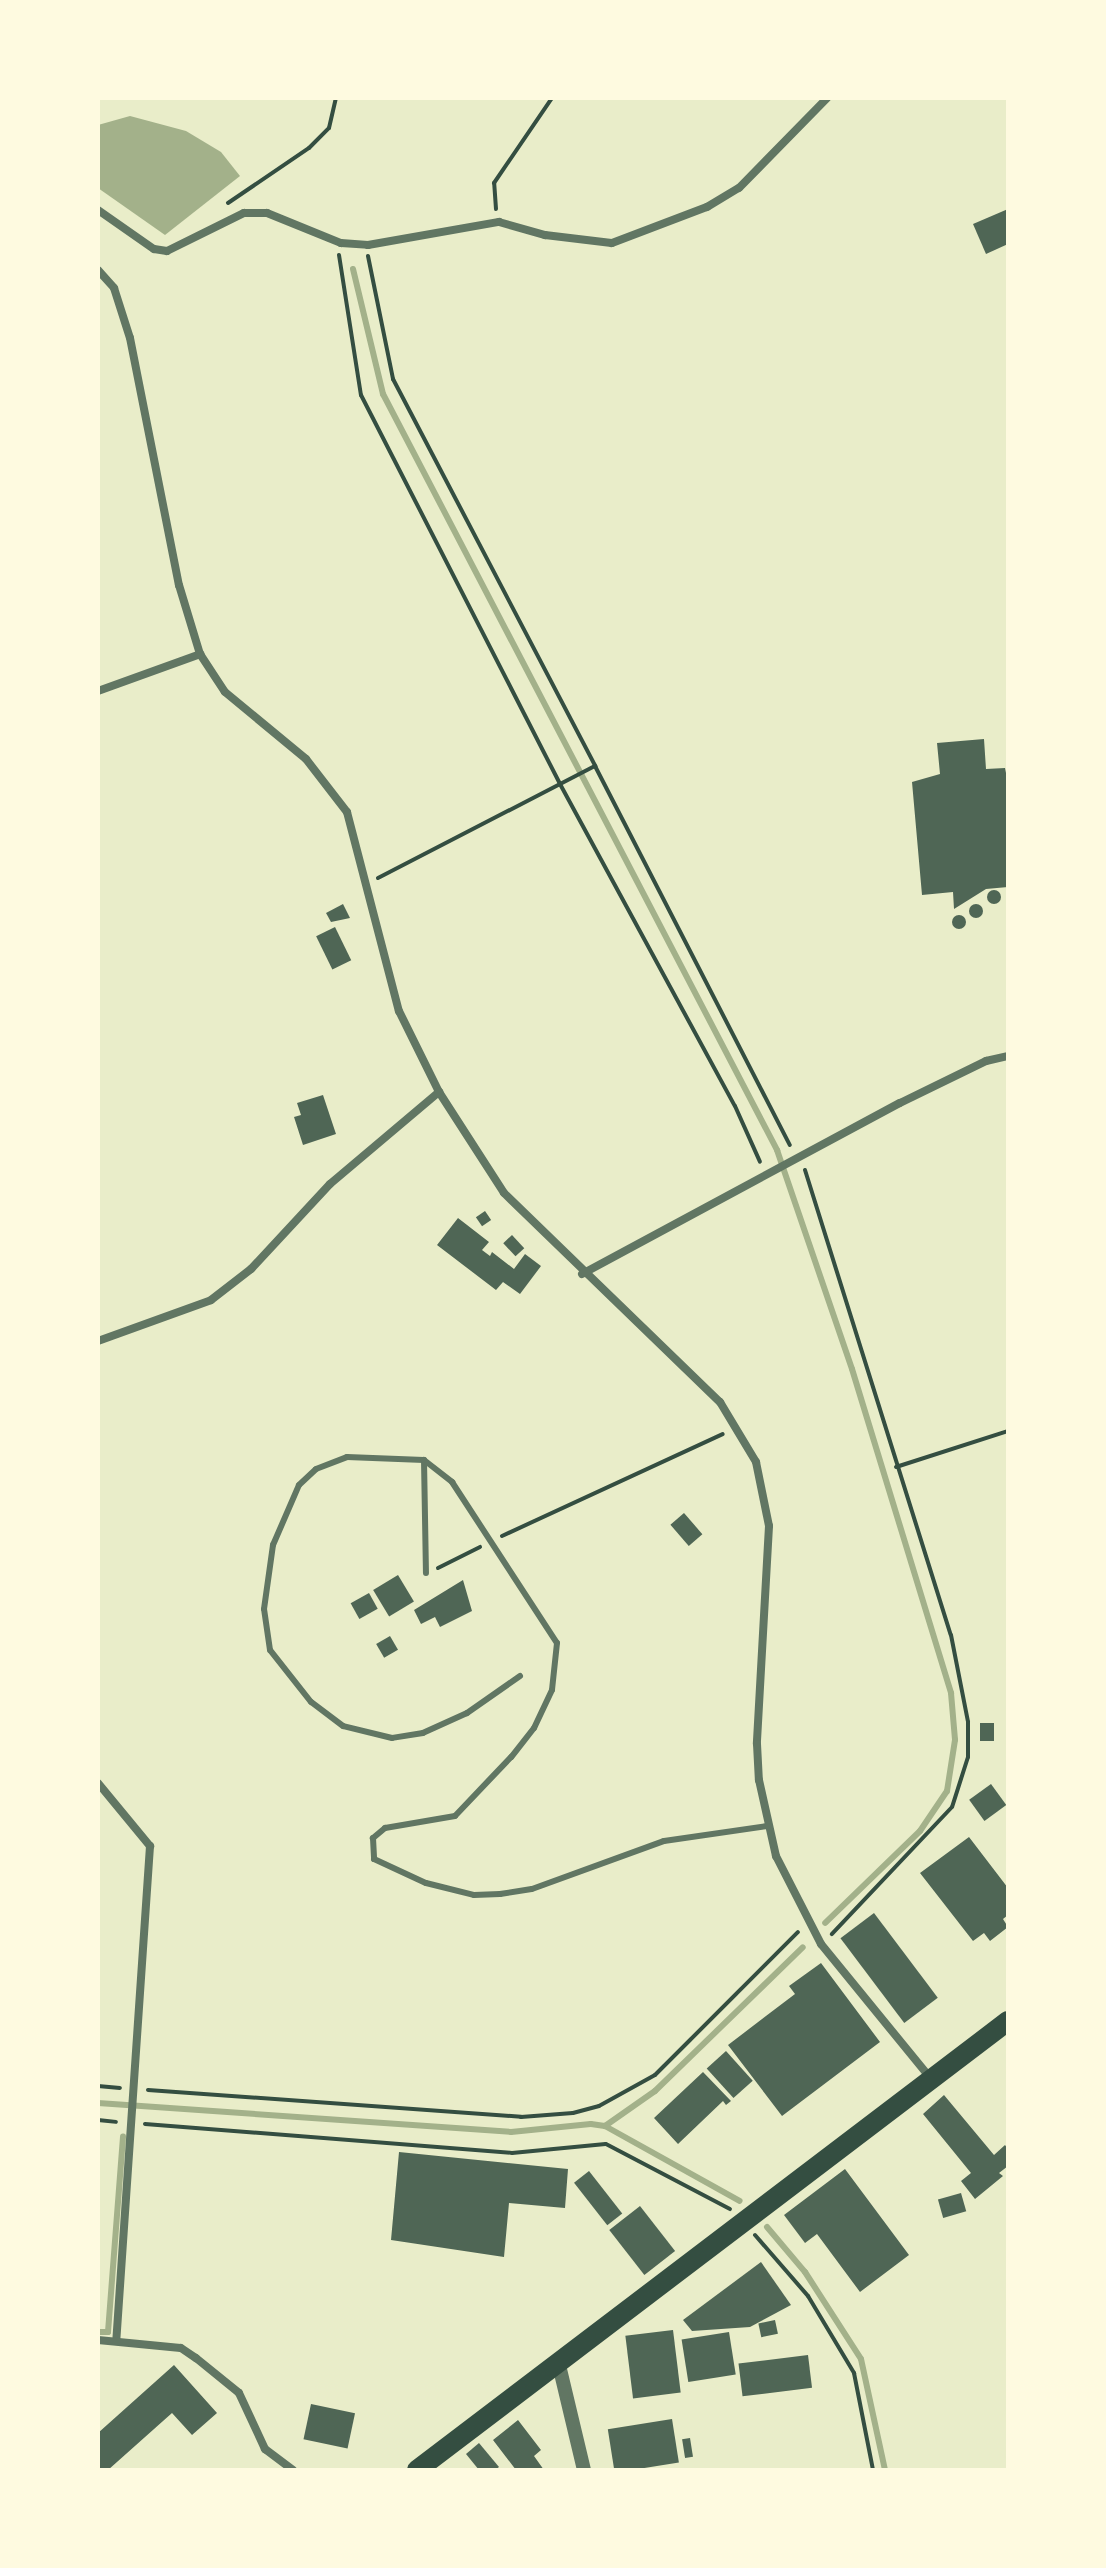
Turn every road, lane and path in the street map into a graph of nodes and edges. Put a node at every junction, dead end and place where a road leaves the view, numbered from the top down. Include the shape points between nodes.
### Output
1 (336, 98) edge
2 (552, 98) edge
3 (827, 98) edge
4 (98, 210) edge
5 (216, 211) dead end
6 (499, 222) junction
7 (341, 243) junction
8 (368, 245) junction
9 (98, 270) edge
10 (200, 654) junction
11 (98, 691) edge
12 (595, 766) junction
13 (560, 784) junction
14 (366, 885) junction
15 (1008, 1056) edge
16 (439, 1092) junction
17 (796, 1161) junction
18 (769, 1174) junction
19 (582, 1274) junction
20 (98, 1341) edge
21 (738, 1427) junction
22 (1008, 1431) edge
23 (424, 1460) junction
24 (896, 1467) junction
25 (492, 1541) junction
26 (438, 1567) dead end
27 (426, 1573) dead end
28 (520, 1676) dead end
29 (98, 1783) edge
30 (767, 1826) junction
31 (807, 1922) junction
32 (821, 1944) junction
33 (1008, 2021) edge
34 (931, 2079) junction
35 (135, 2093) junction
36 (133, 2120) junction
37 (745, 2224) junction
38 (98, 2340) edge
39 (116, 2341) junction
40 (559, 2365) junction
41 (293, 2470) edge
42 (417, 2470) edge
43 (584, 2470) edge
44 (873, 2470) edge

1 - 5 path via 329,128 309,148
2 - 6 path via 494,183
3 - 6 street via 739,188 649,231 612,243 545,235
4 - 7 street via 154,249 167,251 244,213 285,218
6 - 8 street
7 - 8 street
7 - 13 path via 337,262 361,395
8 - 12 path via 393,379
9 - 10 street via 114,288 130,338 179,585
10 - 11 street
10 - 14 street via 225,692 306,759 347,812
12 - 13 path
12 - 17 path
13 - 14 path
13 - 18 path
14 - 16 street via 399,1011
15 - 17 street via 957,1075
16 - 19 street via 504,1193
16 - 20 street via 330,1184 251,1269 211,1300
17 - 18 street
17 - 24 path via 813,1188
18 - 19 street
19 - 21 street via 720,1402
21 - 25 path
21 - 30 street via 756,1462 767,1504 757,1744
22 - 24 path
23 - 25 lane via 452,1482
23 - 27 lane
23 - 28 lane via 347,1457 316,1469 299,1485 273,1545 264,1609 270,1650 311,1702 332,1718 392,1738 423,1733 467,1713
24 - 32 path via 951,1635 965,1699 968,1757 957,1795 939,1824
25 - 26 path
25 - 30 lane via 557,1643 552,1690 534,1728 455,1816 385,1828 373,1838 374,1859 426,1883 474,1895 500,1894 532,1889 664,1841
29 - 35 street via 150,1846
30 - 31 street
31 - 32 street
31 - 35 path via 655,2075 599,2106 573,2113 521,2117
32 - 34 street
33 - 34 highway
34 - 37 highway
35 - 36 street
36 - 37 path via 512,2153 606,2144 706,2195
36 - 39 street
37 - 40 highway
37 - 44 path via 790,2272 840,2345 863,2403
38 - 39 street
39 - 41 street via 181,2348 196,2358 239,2393 265,2449
40 - 42 highway
40 - 43 street

